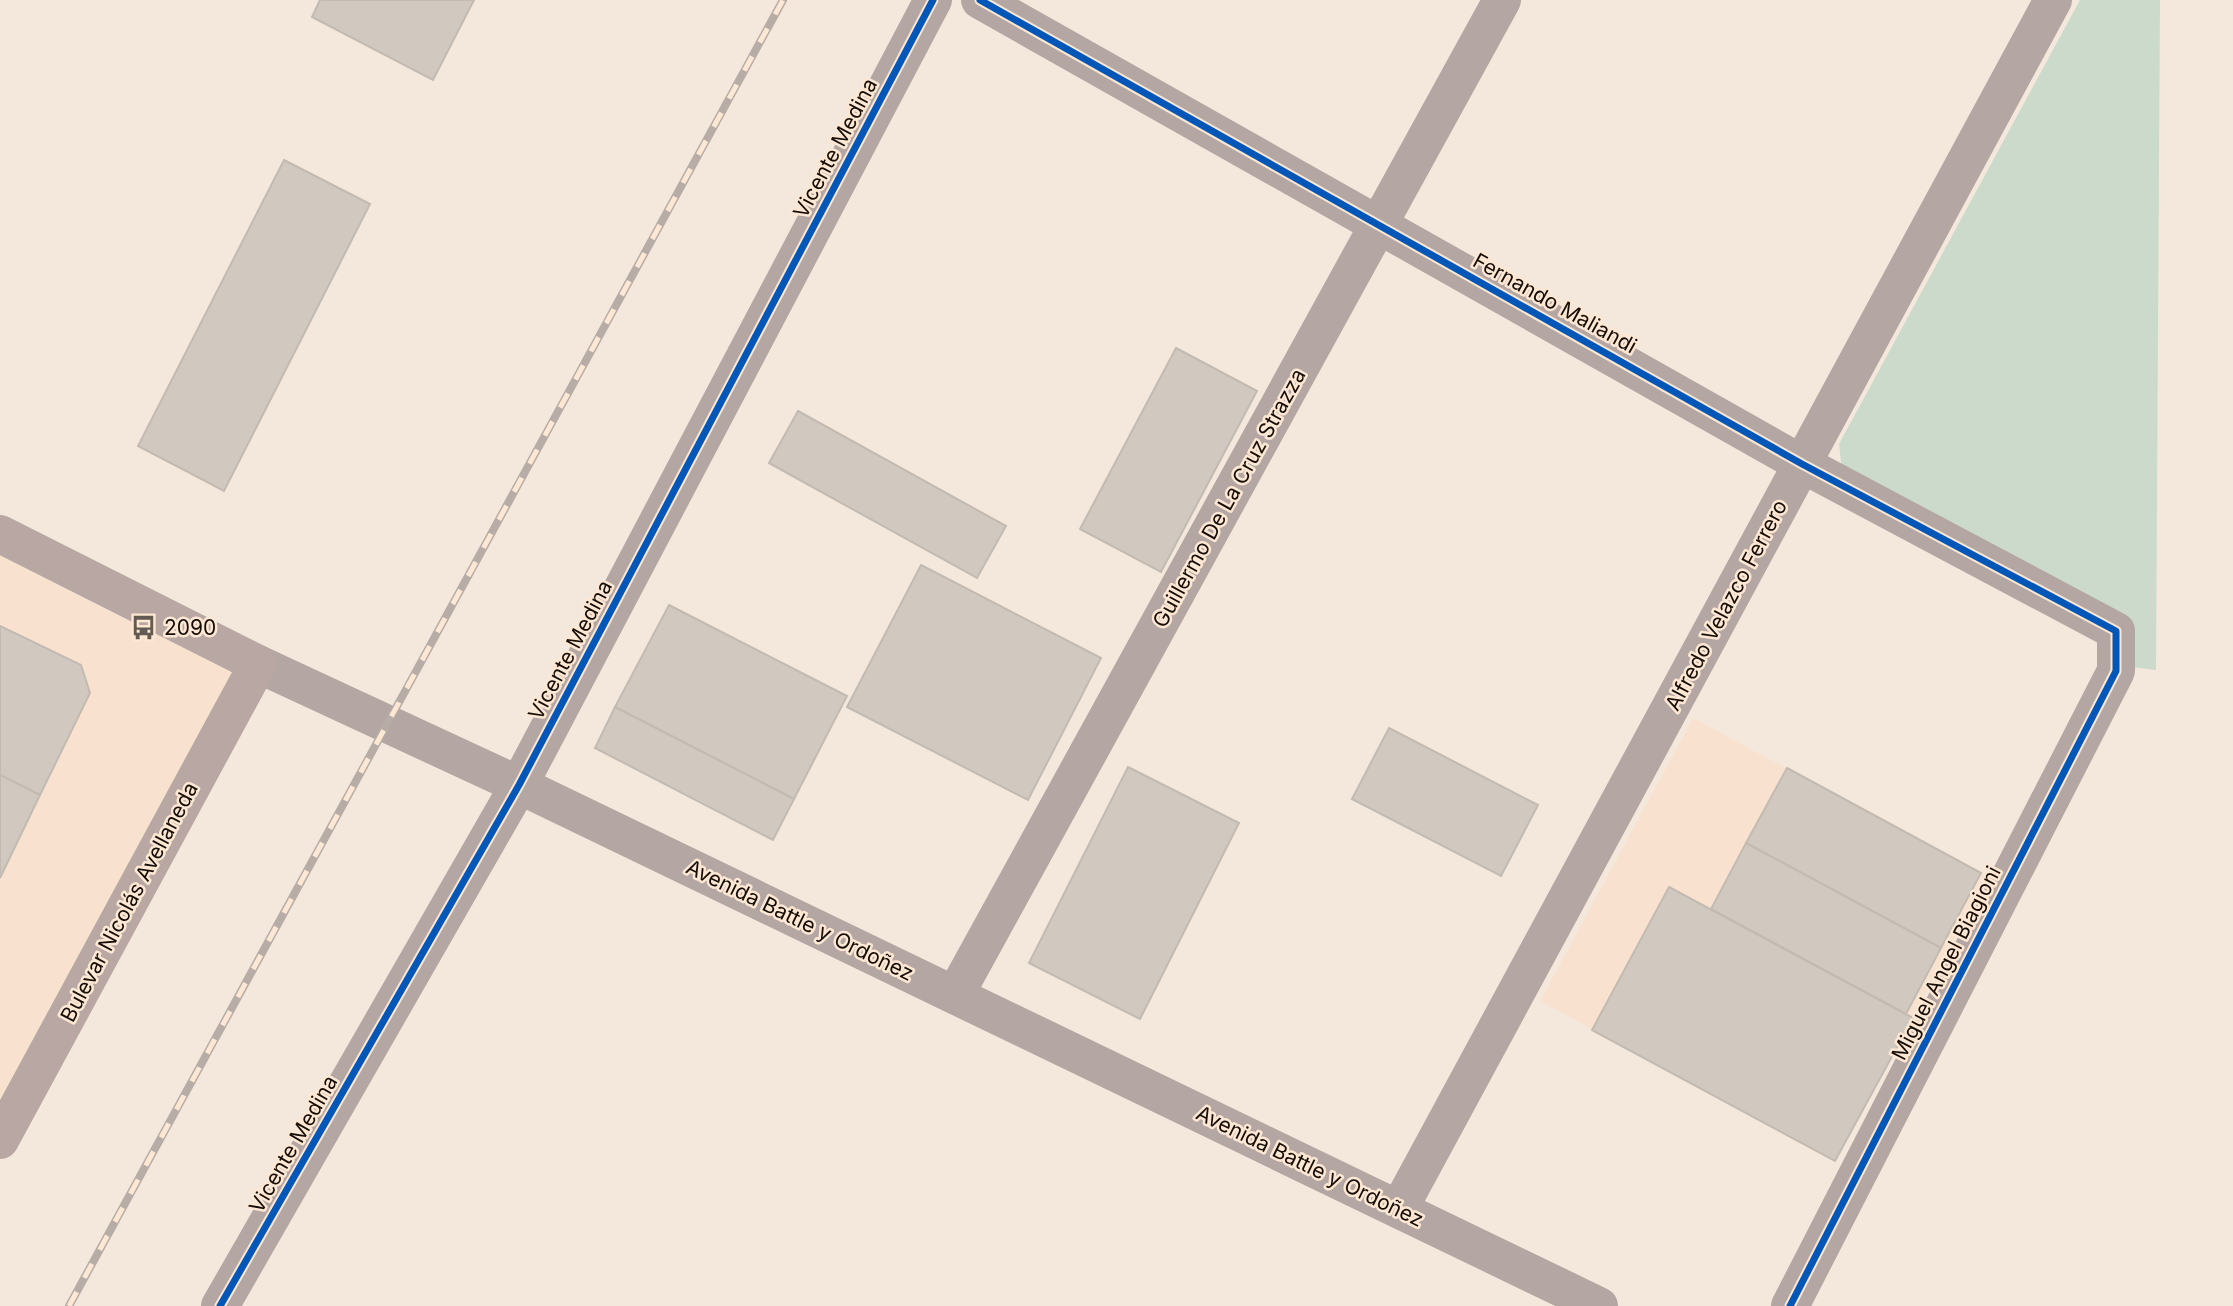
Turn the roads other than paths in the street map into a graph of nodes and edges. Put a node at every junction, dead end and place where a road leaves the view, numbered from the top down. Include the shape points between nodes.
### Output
1 (933, 0) edge
2 (979, 0) edge
3 (1502, 0) edge
4 (2053, 0) edge
5 (1380, 225) junction
6 (1802, 464) junction
7 (0, 534) edge
8 (2116, 631) joint
9 (258, 664) junction
10 (519, 785) junction
11 (955, 995) junction
12 (0, 1140) edge
13 (1399, 1209) junction
14 (220, 1306) edge
15 (1599, 1306) edge
16 (1790, 1306) edge

1 - 10 street, Vicente Medina
2 - 5 street, Fernando Maliandi
3 - 5 street, Guillermo De La Cruz Strazza
4 - 6 street, Alfredo Velazco Ferrero
5 - 6 street, Fernando Maliandi
5 - 11 street, Guillermo De La Cruz Strazza
6 - 8 street, Fernando Maliandi
6 - 13 street, Alfredo Velazco Ferrero
7 - 9 main road, Avenida Battle y Ordoñez
8 - 16 street, Miguel Angel Biagioni via 2116,671
9 - 10 street, Avenida Battle y Ordoñez
9 - 12 main road, Bulevar Nicolás Avellaneda
10 - 11 street, Avenida Battle y Ordoñez
10 - 14 street, Vicente Medina
11 - 13 street, Avenida Battle y Ordoñez
13 - 15 street, Avenida Battle y Ordoñez

